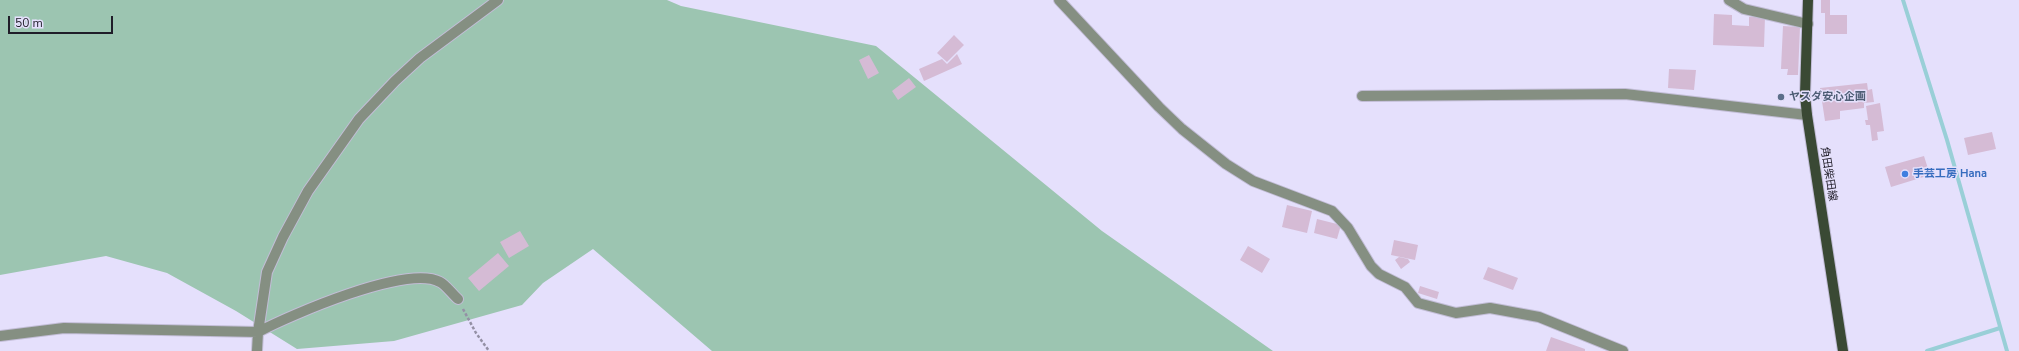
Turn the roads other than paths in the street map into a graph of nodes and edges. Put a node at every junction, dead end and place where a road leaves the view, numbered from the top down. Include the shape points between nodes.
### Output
1 (498, 0) edge
2 (1059, 0) edge
3 (1729, 0) edge
4 (1808, 0) edge
5 (1808, 24) junction
6 (1362, 96) dead end
7 (1807, 115) junction
8 (458, 299) road end
9 (258, 332) junction
10 (0, 336) edge
11 (257, 351) edge
12 (1623, 351) edge
13 (1843, 351) edge

1 - 9 street via 420,58 359,119 308,191 283,236 267,272
2 - 12 street via 1154,102 1182,128 1226,164 1253,181 1332,211 1348,228 1371,266 1379,274 1405,287 1418,303 1456,313 1490,308 1539,318
3 - 5 street via 1744,9
4 - 5 main road, 角田柴田線
5 - 7 main road, 角田柴田線 via 1805,95
6 - 7 street via 1625,94
7 - 13 main road, 角田柴田線
8 - 9 street via 440,282 424,278 396,280 364,289 281,320
9 - 10 street via 64,328
9 - 11 street

